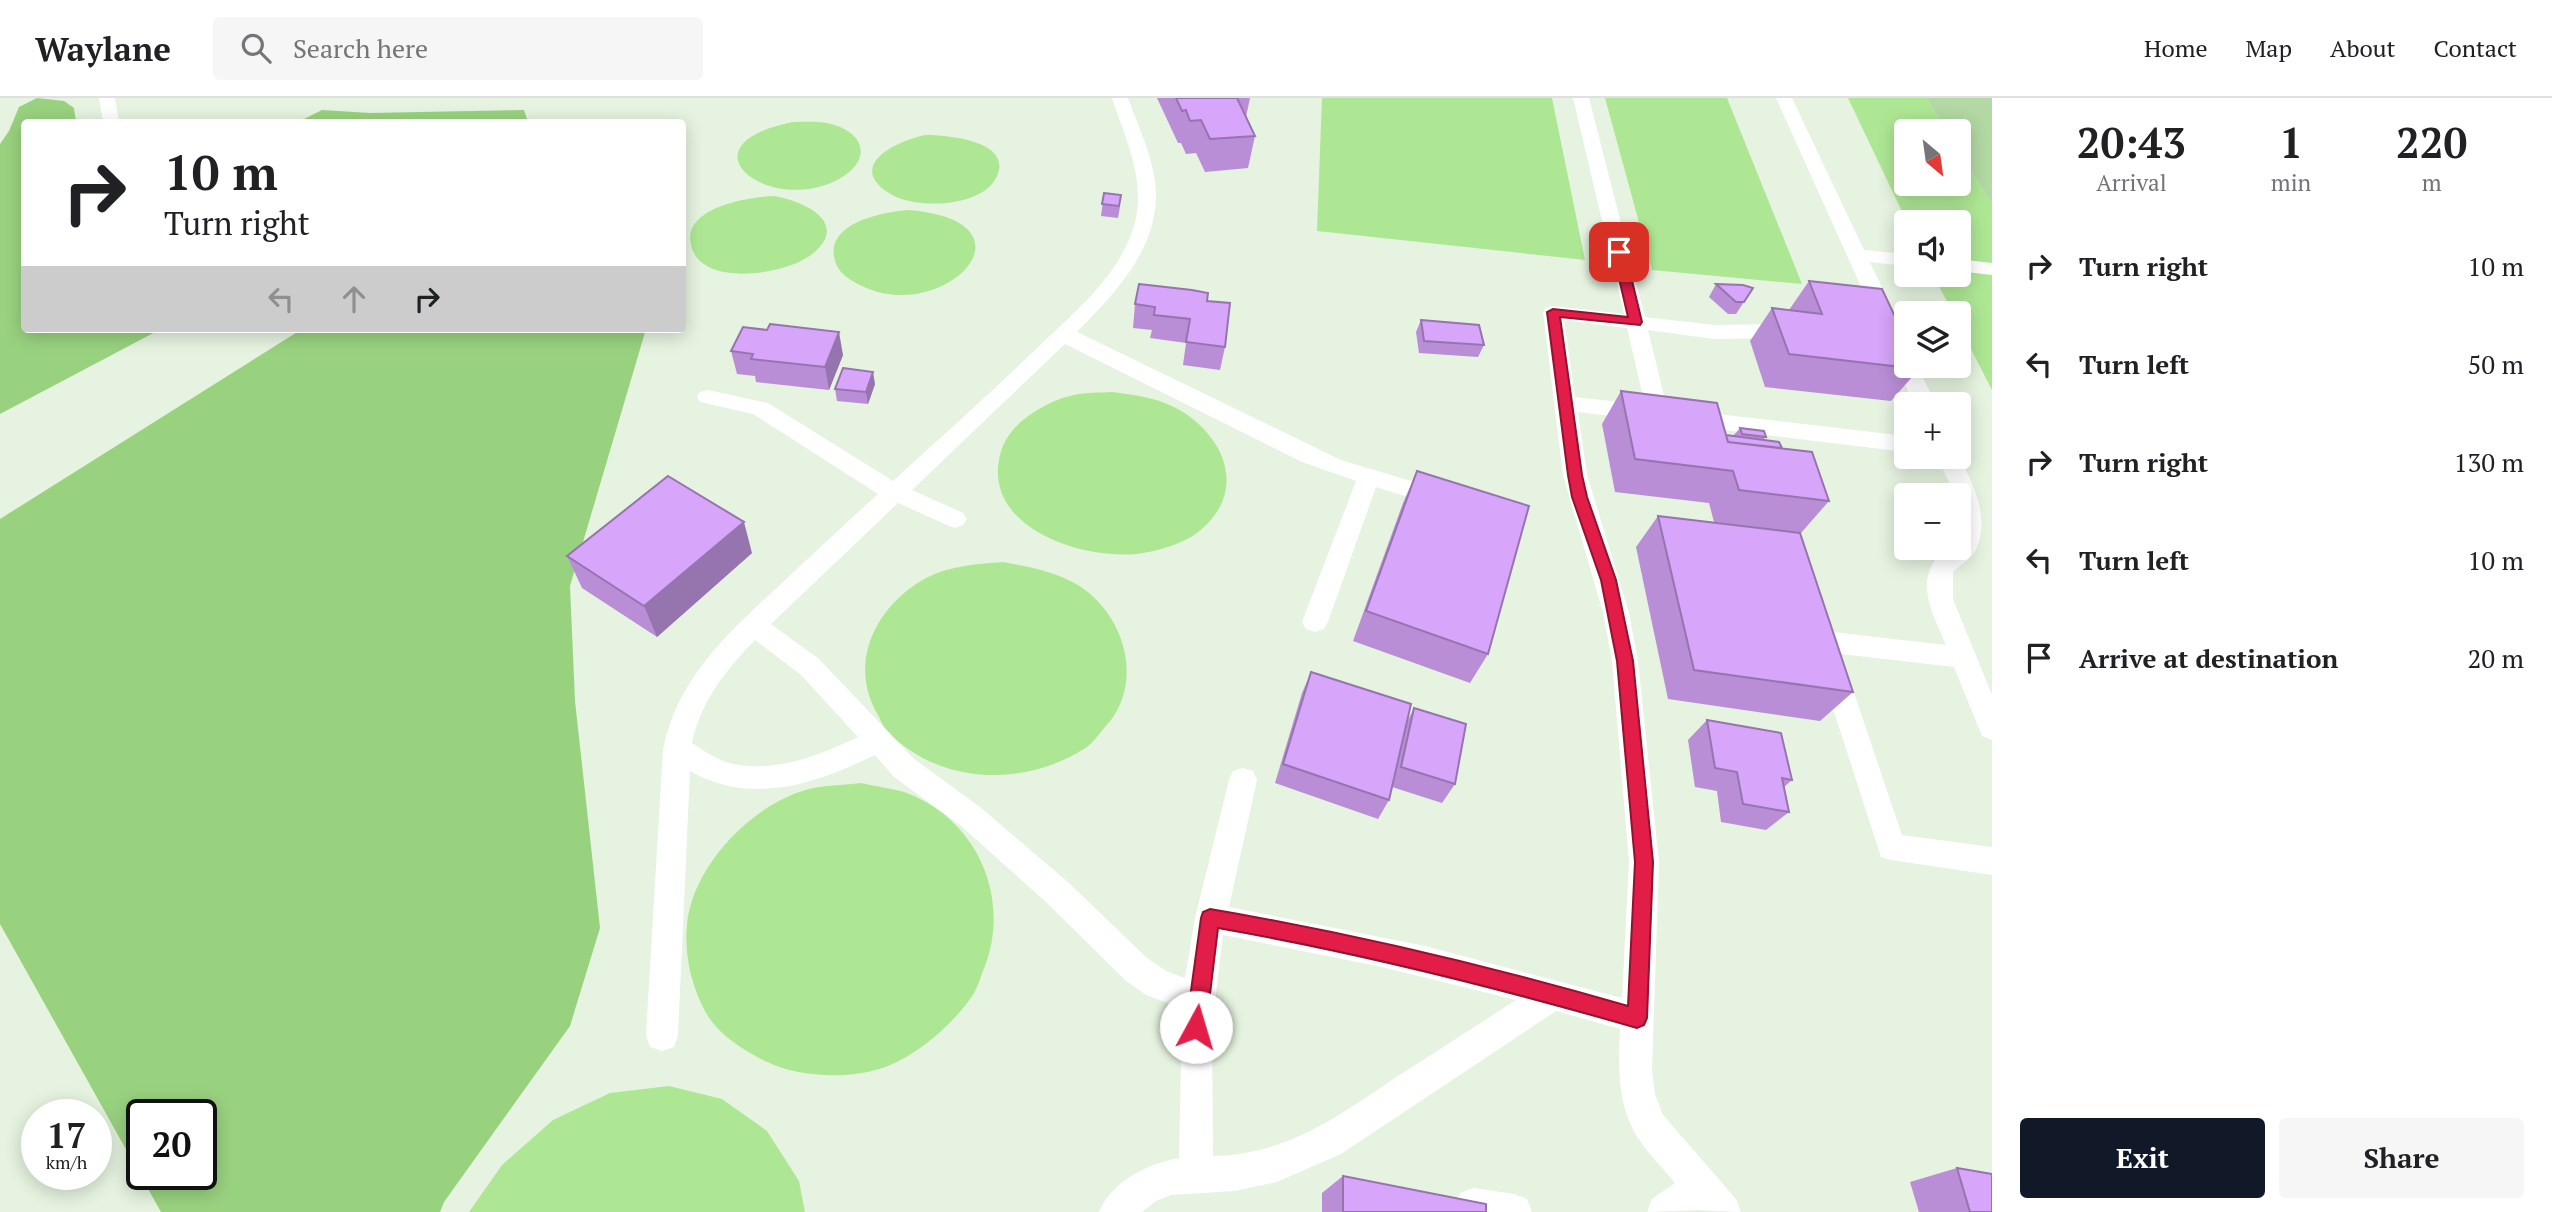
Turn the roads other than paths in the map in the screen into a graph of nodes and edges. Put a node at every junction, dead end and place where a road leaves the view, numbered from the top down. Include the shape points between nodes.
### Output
1 (107, 98) edge
2 (1120, 98) edge
3 (1581, 98) edge
4 (1784, 98) edge
5 (110, 119) edge
6 (1858, 255) junction
7 (1878, 257) joint
8 (1894, 259) edge
9 (1971, 267) edge
10 (1992, 269) edge
11 (1635, 322) junction
12 (1778, 331) edge
13 (1062, 334) junction
14 (1894, 335) edge
15 (708, 397) dead end
16 (1565, 403) junction
17 (1658, 414) junction
18 (1894, 443) edge
19 (1953, 469) edge
20 (1369, 476) junction
21 (895, 493) junction
22 (1458, 503) edge
23 (955, 519) dead end
24 (1315, 622) dead end
25 (755, 626) junction
26 (1964, 658) junction
27 (1992, 728) edge
28 (877, 741) junction
29 (677, 749) junction
30 (1243, 780) dead end
31 (1992, 861) edge
32 (1210, 918) junction
33 (1553, 994) junction
34 (1199, 998) junction
35 (1637, 1018) junction
36 (662, 1035) dead end
37 (1196, 1174) junction
38 (1712, 1199) edge
39 (1473, 1206) edge
40 (1117, 1212) edge
41 (1514, 1212) edge
42 (1664, 1212) edge

1 - 5 lane
2 - 13 lane via 1144,171 1145,222 1117,273
3 - 11 lane
4 - 6 lane
6 - 7 lane
6 - 14 lane
7 - 8 lane
9 - 10 lane
11 - 12 lane via 1731,333
11 - 16 lane via 1553,312
11 - 17 lane
13 - 20 lane via 1310,456
13 - 21 lane
15 - 21 lane via 760,408
16 - 17 lane
16 - 35 lane via 1580,497 1608,580 1625,661 1644,862
17 - 18 lane
19 - 26 lane via 1972,511 1972,537 1942,565 1938,583
20 - 22 lane
20 - 24 lane
21 - 23 lane
21 - 25 lane
25 - 28 lane via 810,667
25 - 29 lane via 698,689 681,725
26 - 27 lane
26 - 31 lane via 1824,641 1891,847
28 - 29 lane via 808,771 763,778 722,773
28 - 34 lane via 1050,886 1136,969 1157,984
29 - 36 lane
30 - 32 lane
32 - 33 lane via 1405,957
32 - 34 lane
33 - 35 lane
33 - 37 lane via 1329,1142 1276,1164
34 - 37 lane
35 - 38 lane via 1635,1071 1643,1112
37 - 40 lane via 1156,1180
38 - 42 lane
39 - 41 lane

